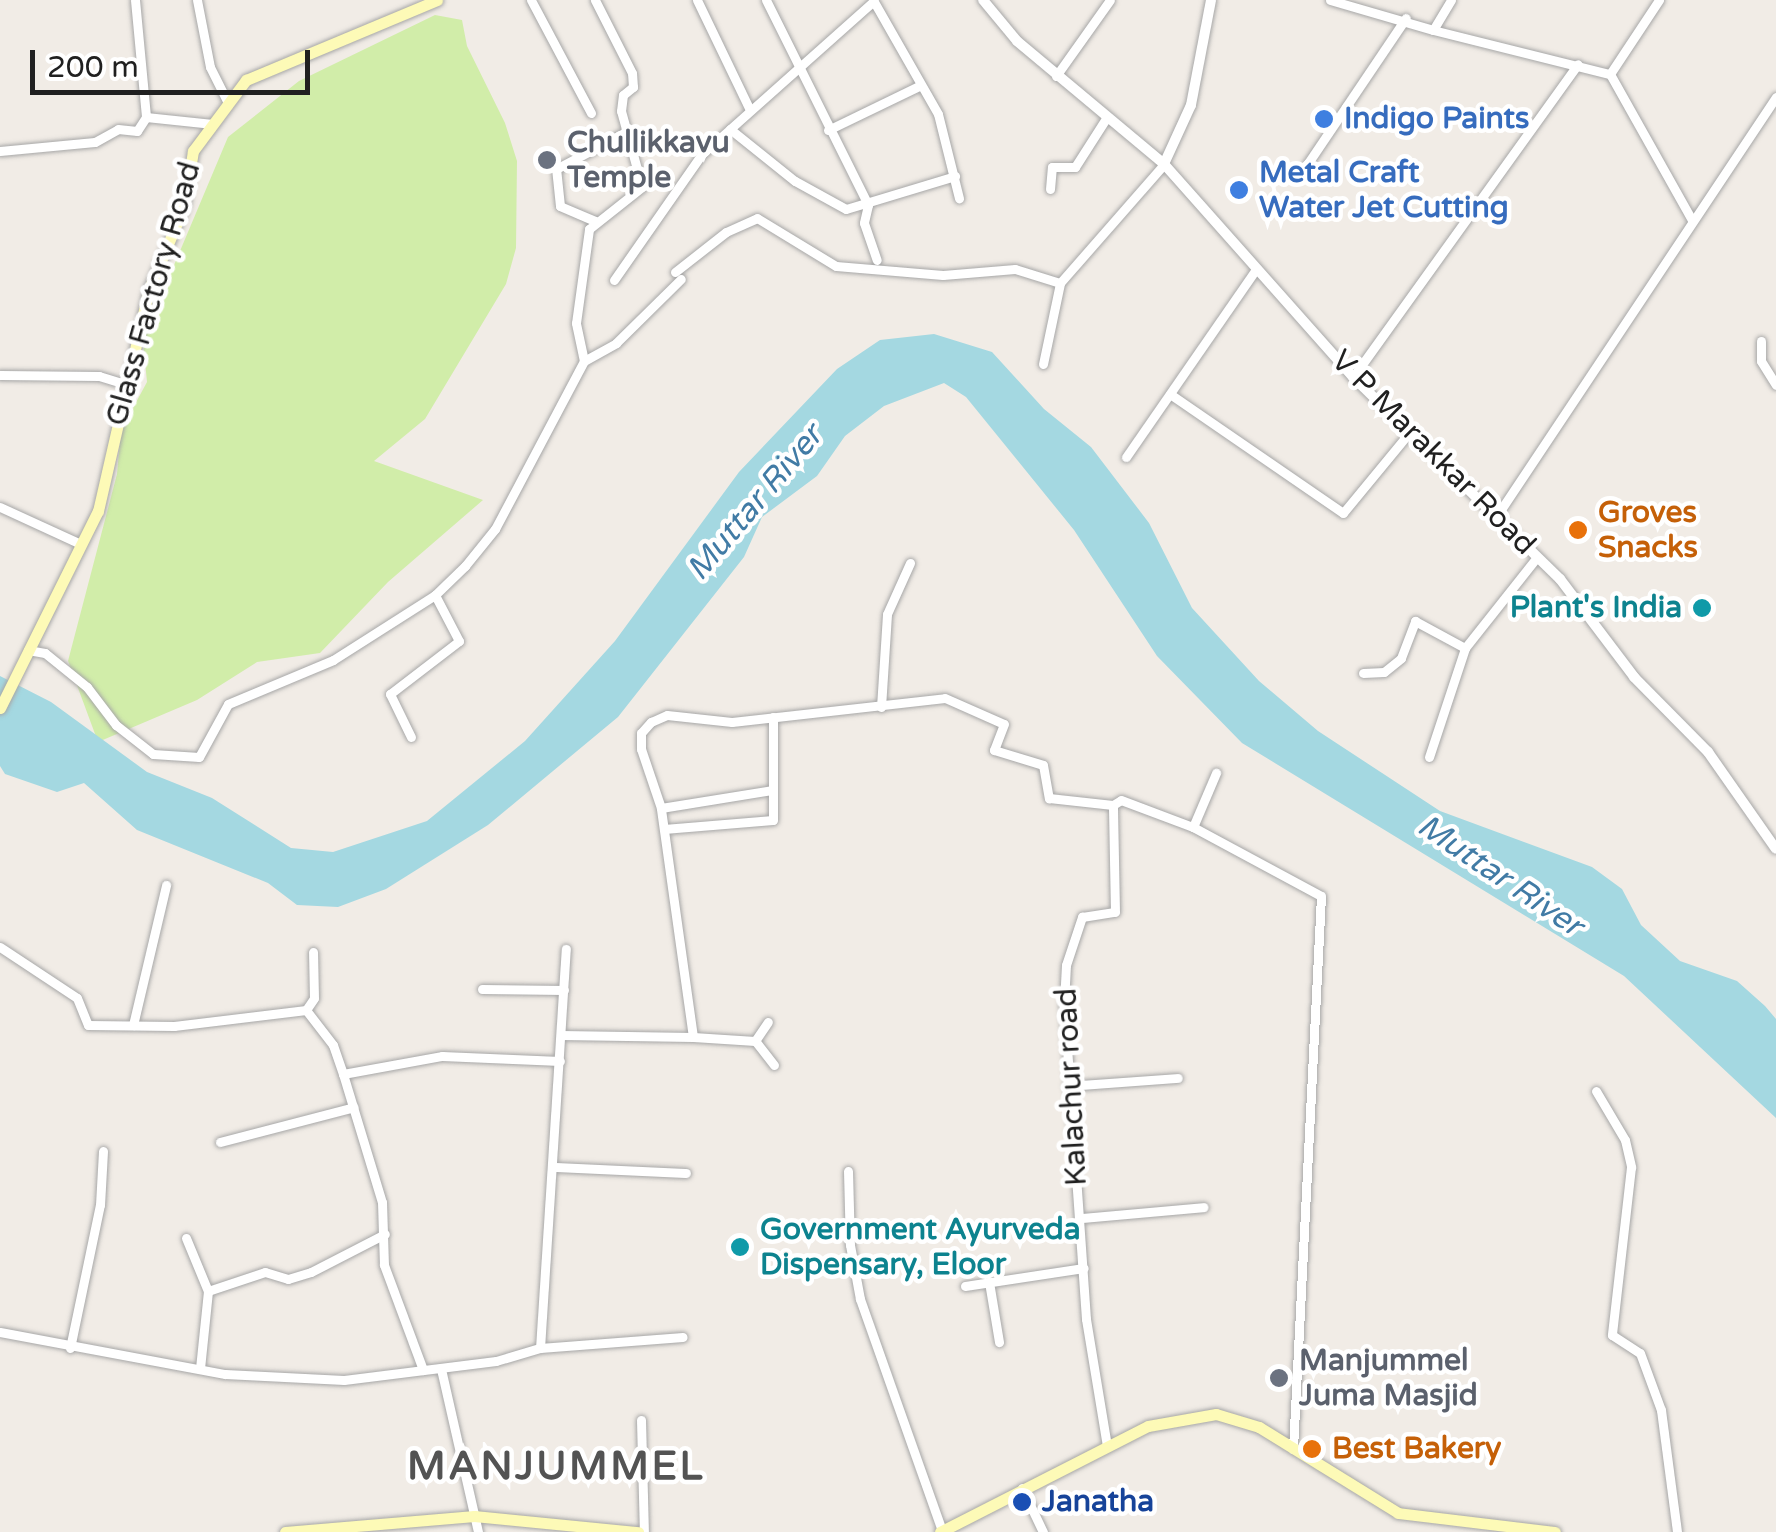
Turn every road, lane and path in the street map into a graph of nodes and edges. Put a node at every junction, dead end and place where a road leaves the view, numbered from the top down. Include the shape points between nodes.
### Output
1 (135, 0) edge
2 (197, 0) edge
3 (437, 0) edge
4 (531, 0) edge
5 (595, 0) edge
6 (766, 0) edge
7 (1110, 0) edge
8 (1211, 0) edge
9 (1330, 0) edge
10 (1451, 0) edge
11 (1659, 0) edge
12 (701, 1) edge
13 (874, 1) edge
14 (988, 2) edge
15 (1406, 18) junction
16 (1433, 30) junction
17 (1578, 64) junction
18 (798, 68) junction
19 (1610, 74) junction
20 (1056, 76) junction
21 (921, 85) junction
22 (1776, 97) edge
23 (228, 103) junction
24 (749, 108) junction
25 (591, 112) dead end
26 (146, 117) junction
27 (1107, 118) junction
28 (213, 124) junction
29 (730, 130) junction
30 (828, 130) junction
31 (626, 132) junction
32 (0, 151) edge
33 (1164, 164) junction
34 (1304, 169) dead end
35 (955, 176) junction
36 (1050, 189) dead end
37 (959, 198) dead end
38 (868, 205) junction
39 (1692, 220) junction
40 (595, 221) junction
41 (877, 260) dead end
42 (1256, 269) junction
43 (614, 280) dead end
44 (1060, 284) junction
45 (1761, 341) dead end
46 (584, 361) junction
47 (1044, 364) dead end
48 (0, 375) edge
49 (1353, 377) junction
50 (126, 384) junction
51 (1776, 385) edge
52 (1170, 394) junction
53 (1409, 434) junction
54 (1126, 456) dead end
55 (0, 506) edge
56 (1496, 517) junction
57 (82, 544) junction
58 (1538, 557) junction
59 (910, 563) dead end
60 (436, 595) junction
61 (1465, 648) junction
62 (25, 656) junction
63 (1363, 674) dead end
64 (881, 707) junction
65 (0, 708) edge
66 (772, 717) junction
67 (411, 737) dead end
68 (1430, 757) dead end
69 (1216, 773) dead end
70 (772, 790) junction
71 (1113, 805) junction
72 (661, 808) junction
73 (1193, 827) junction
74 (664, 829) junction
75 (1776, 849) edge
76 (166, 884) dead end
77 (0, 947) edge
78 (566, 949) dead end
79 (312, 952) dead end
80 (482, 989) dead end
81 (564, 990) junction
82 (306, 1010) junction
83 (768, 1022) dead end
84 (133, 1025) junction
85 (562, 1035) junction
86 (693, 1037) junction
87 (755, 1040) junction
88 (560, 1061) junction
89 (774, 1065) dead end
90 (344, 1074) junction
91 (1178, 1078) dead end
92 (1068, 1086) junction
93 (1596, 1091) dead end
94 (354, 1106) junction
95 (220, 1142) dead end
96 (104, 1151) dead end
97 (555, 1167) junction
98 (848, 1171) dead end
99 (686, 1173) dead end
100 (1204, 1207) dead end
101 (1081, 1218) junction
102 (384, 1234) junction
103 (186, 1238) dead end
104 (1084, 1268) junction
105 (989, 1282) junction
106 (966, 1286) dead end
107 (208, 1291) junction
108 (0, 1332) edge
109 (683, 1337) dead end
110 (999, 1342) dead end
111 (70, 1348) junction
112 (540, 1348) junction
113 (200, 1369) junction
114 (441, 1369) junction
115 (422, 1370) junction
116 (641, 1420) dead end
117 (1107, 1446) junction
118 (1293, 1449) junction
119 (1022, 1488) junction
120 (474, 1516) junction
121 (941, 1531) edge
122 (285, 1532) edge
123 (478, 1532) edge
124 (641, 1532) edge
125 (1042, 1532) edge
126 (1555, 1532) edge
127 (1677, 1532) edge

1 - 26 street
2 - 23 street via 210,66
3 - 23 main road, Glass Factory Road via 246,80
4 - 25 street
5 - 31 street via 632,73 633,87 623,95
6 - 18 street
7 - 20 street
8 - 33 street via 1191,105
9 - 15 street
10 - 16 street
11 - 19 street
12 - 24 street
13 - 18 street
13 - 21 street
14 - 20 street, V P Marakkar Road
15 - 16 street
15 - 34 street
16 - 17 street
17 - 19 street
17 - 49 street
18 - 24 street
18 - 30 street
19 - 39 street
20 - 27 street, V P Marakkar Road
21 - 30 street
21 - 35 street via 938,114
22 - 39 street
23 - 28 main road, Glass Factory Road
24 - 29 street
26 - 28 street
26 - 32 street via 138,131 118,130 95,142
27 - 33 street, V P Marakkar Road
27 - 36 street via 1075,167 1052,167
28 - 50 main road, Glass Factory Road via 193,151 184,206 149,289
29 - 38 street via 830,204
29 - 43 street via 694,164
30 - 38 street
31 - 40 street via 642,186 631,202
31 - 40 street via 556,169 560,206
33 - 42 street, V P Marakkar Road
33 - 44 street
35 - 37 street
35 - 38 street
38 - 41 street via 864,223
39 - 56 street
40 - 46 street via 576,323
42 - 49 street, V P Marakkar Road
42 - 52 street
44 - 46 street via 1015,269 943,275 836,266 757,218 726,232 616,343
44 - 47 street
45 - 51 street via 1761,361
46 - 60 street via 495,529
48 - 50 street via 99,376
49 - 53 street, V P Marakkar Road
50 - 57 main road, Glass Factory Road via 98,510
52 - 53 street via 1344,512
52 - 54 street
53 - 56 street, V P Marakkar Road
55 - 57 street
56 - 58 street, V P Marakkar Road
57 - 62 main road, Glass Factory Road
58 - 61 street
58 - 75 street, V P Marakkar Road via 1634,677 1708,752
59 - 64 street via 887,614
60 - 62 street via 332,660 228,704 199,757 153,754 45,653
60 - 67 street via 459,641 390,694
61 - 63 street via 1414,621 1401,658 1384,672
61 - 68 street
62 - 65 main road, Glass Factory Road
64 - 66 street
64 - 71 street via 928,697 979,711 1004,724 994,750 1043,766 1049,798
66 - 70 street
66 - 72 street via 732,722 668,714 651,722 640,734 641,749
69 - 73 street
70 - 72 street
70 - 74 street via 773,820
71 - 73 street via 1121,800
71 - 92 street, Kalachur road via 1115,912 1082,917 1066,964
72 - 74 street
73 - 118 street via 1321,896 1314,1137
74 - 86 street
76 - 84 street
77 - 84 street via 77,998 82,1022
78 - 81 street
79 - 82 street via 314,998
80 - 81 street
81 - 85 street
82 - 84 street
82 - 90 street via 333,1045
83 - 87 street
85 - 86 street
85 - 88 street
86 - 87 street
87 - 89 street
88 - 90 street via 442,1056
88 - 97 street
90 - 94 street
91 - 92 street
92 - 101 street, Kalachur road
93 - 127 street via 1625,1140 1631,1167 1612,1335 1640,1353 1661,1410
94 - 95 street
94 - 102 street
96 - 111 street via 100,1204
97 - 99 street
97 - 112 street
98 - 121 street via 860,1299
100 - 101 street
101 - 104 street, Kalachur road
102 - 107 street via 311,1272 288,1279 265,1272
102 - 115 street via 384,1265
103 - 107 street
104 - 105 street
104 - 117 street, Kalachur road
105 - 106 street
105 - 110 street
107 - 113 street
108 - 111 street
109 - 112 street
111 - 113 street
112 - 114 street
113 - 115 street via 344,1380
114 - 115 street
114 - 120 street
116 - 124 street
117 - 118 main road via 1148,1426 1216,1414 1260,1427
117 - 119 main road
118 - 126 main road via 1398,1512
119 - 121 main road
119 - 125 street
120 - 122 main road
120 - 123 street
120 - 124 main road

